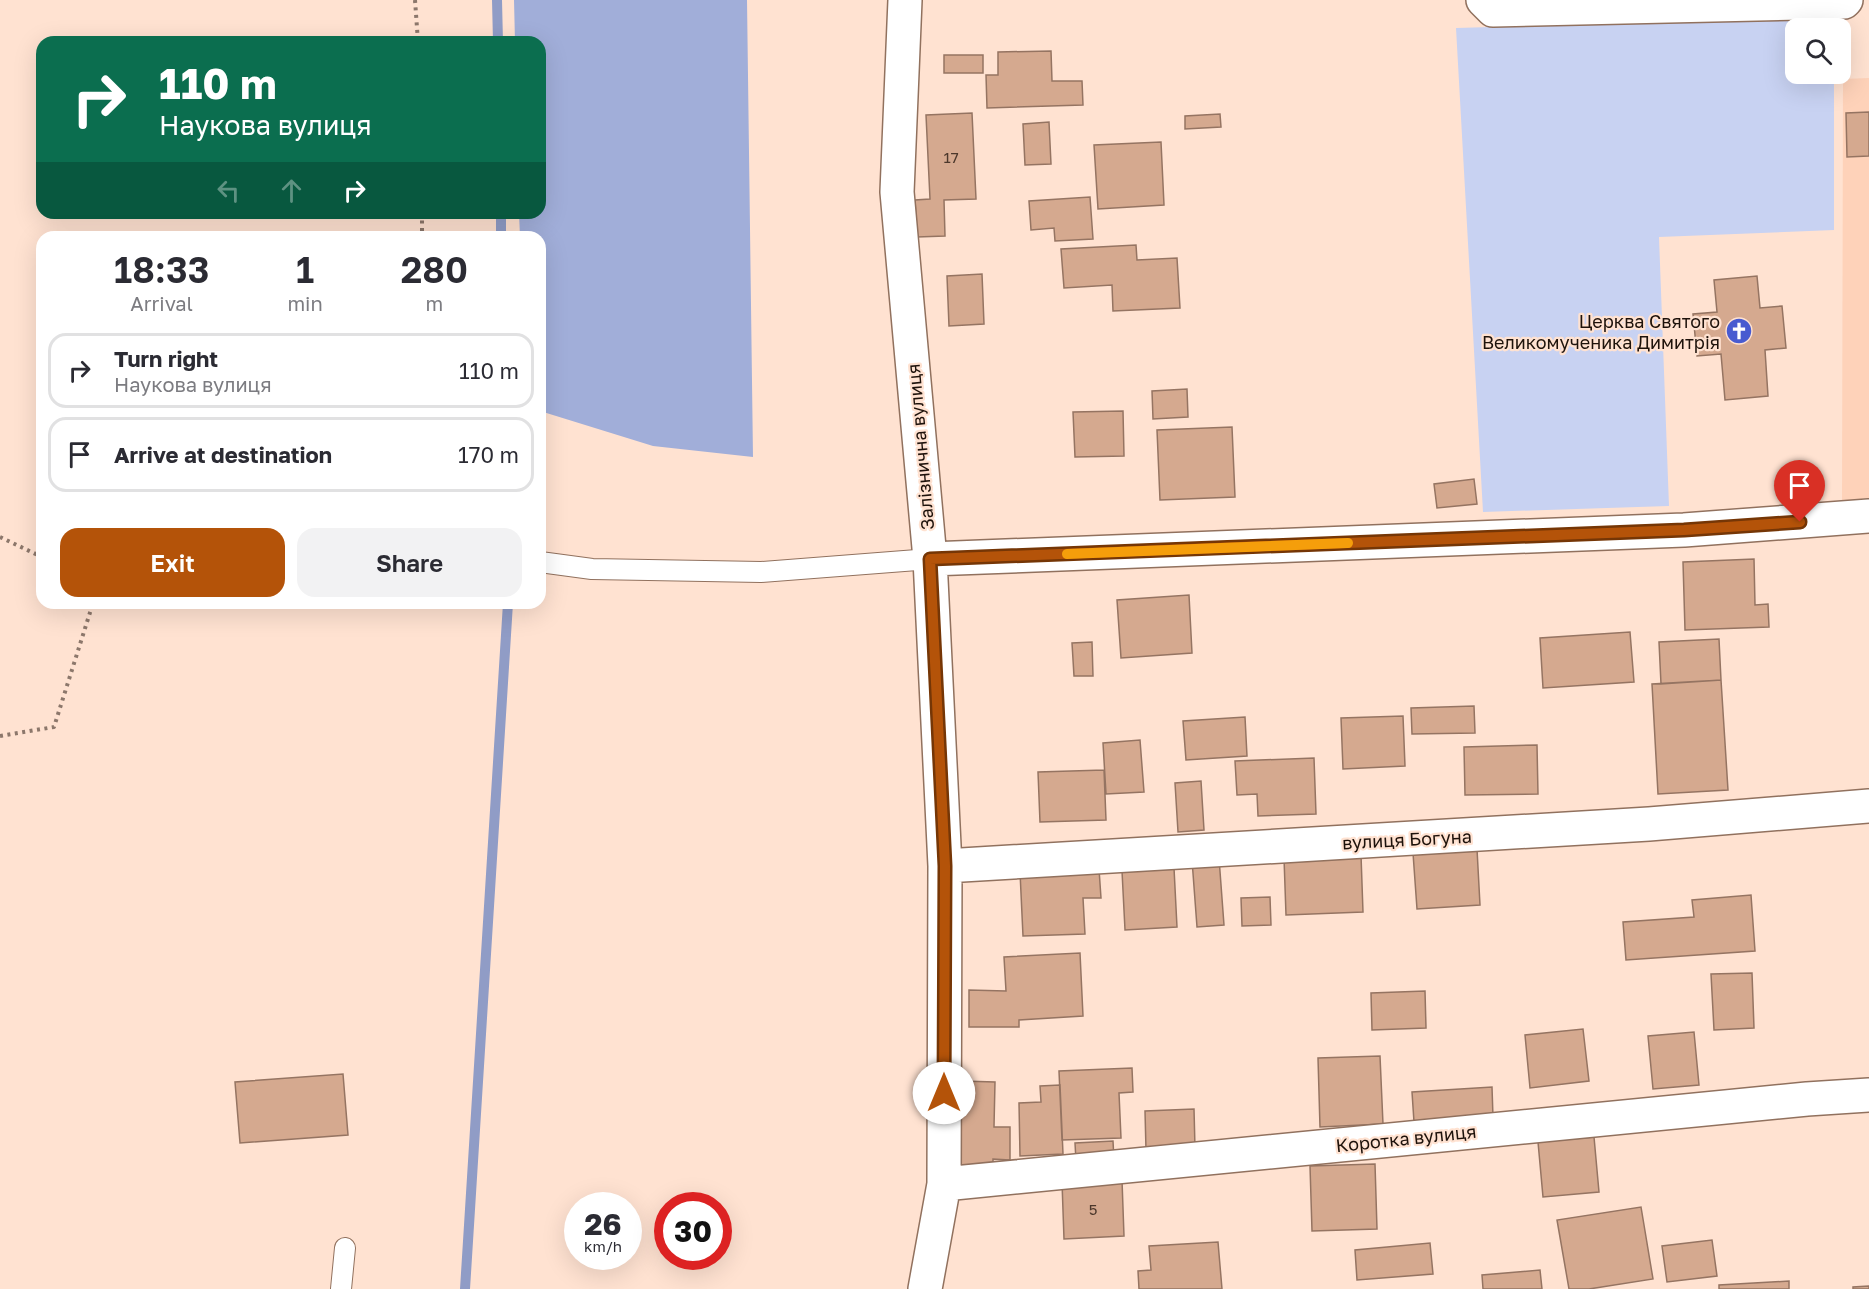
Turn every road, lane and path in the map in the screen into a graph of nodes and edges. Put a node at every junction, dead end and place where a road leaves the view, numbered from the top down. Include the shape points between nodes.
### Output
1 (415, 0) edge
2 (905, 0) edge
3 (1846, 0) edge
4 (1488, 5) edge
5 (418, 36) edge
6 (1869, 516) edge
7 (0, 537) edge
8 (36, 554) edge
9 (930, 559) junction
10 (546, 563) edge
11 (91, 609) edge
12 (0, 736) edge
13 (1869, 806) edge
14 (945, 866) junction
15 (1869, 1095) edge
16 (944, 1184) junction
17 (345, 1248) dead end
18 (341, 1289) edge
19 (925, 1289) edge

1 - 5 path
2 - 9 street, Залізнична вулиця via 897,192
3 - 4 street
6 - 9 street via 1684,530
7 - 8 path
9 - 10 lane via 761,572 592,569
9 - 14 street, Залізнична вулиця
11 - 12 path via 54,727
13 - 14 street, вулиця Богуна via 1649,824
14 - 16 street, Залізнична вулиця
15 - 16 street, Коротка вулиця
16 - 19 street, Залізнична вулиця
17 - 18 lane

